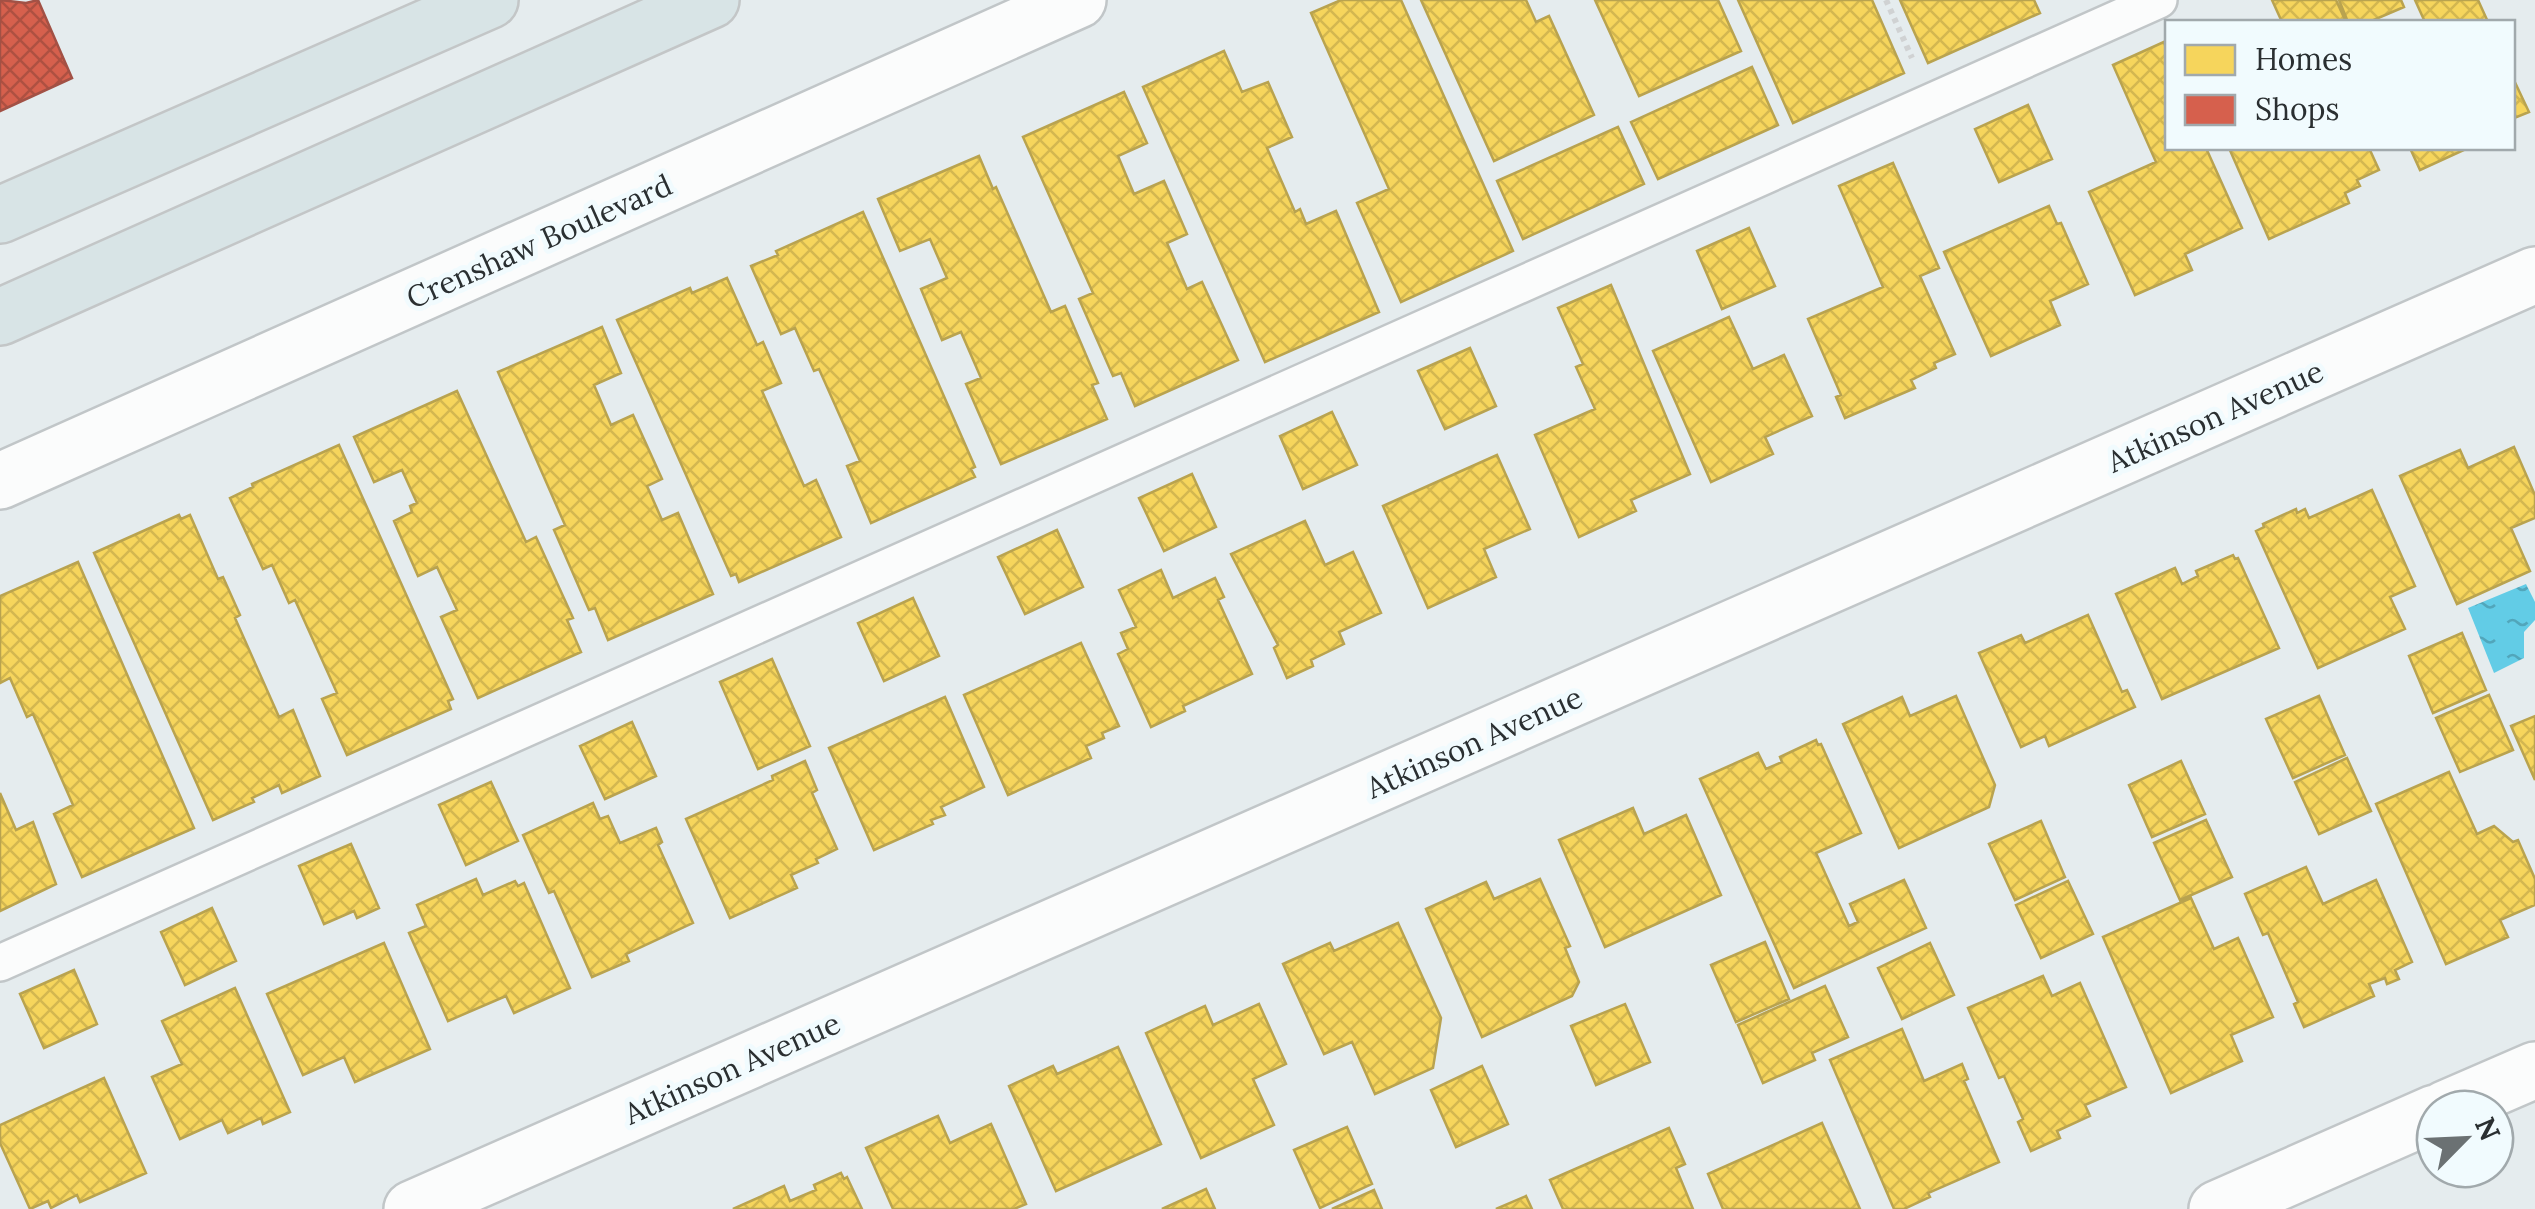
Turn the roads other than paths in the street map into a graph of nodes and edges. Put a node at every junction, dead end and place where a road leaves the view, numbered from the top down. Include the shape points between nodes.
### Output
1 (490, 0) edge
2 (711, 0) edge
3 (1078, 0) edge
4 (2159, 0) edge
5 (0, 215) edge
6 (2535, 275) edge
7 (0, 317) edge
8 (0, 481) edge
9 (0, 962) edge
10 (2535, 1070) edge
11 (2491, 1089) edge
12 (2415, 1123) edge
13 (412, 1209) edge
14 (2216, 1209) edge

1 - 5 main road
2 - 7 main road
3 - 8 street, Crenshaw Boulevard
4 - 9 lane
6 - 13 street, Atkinson Avenue
10 - 11 street
12 - 14 street

